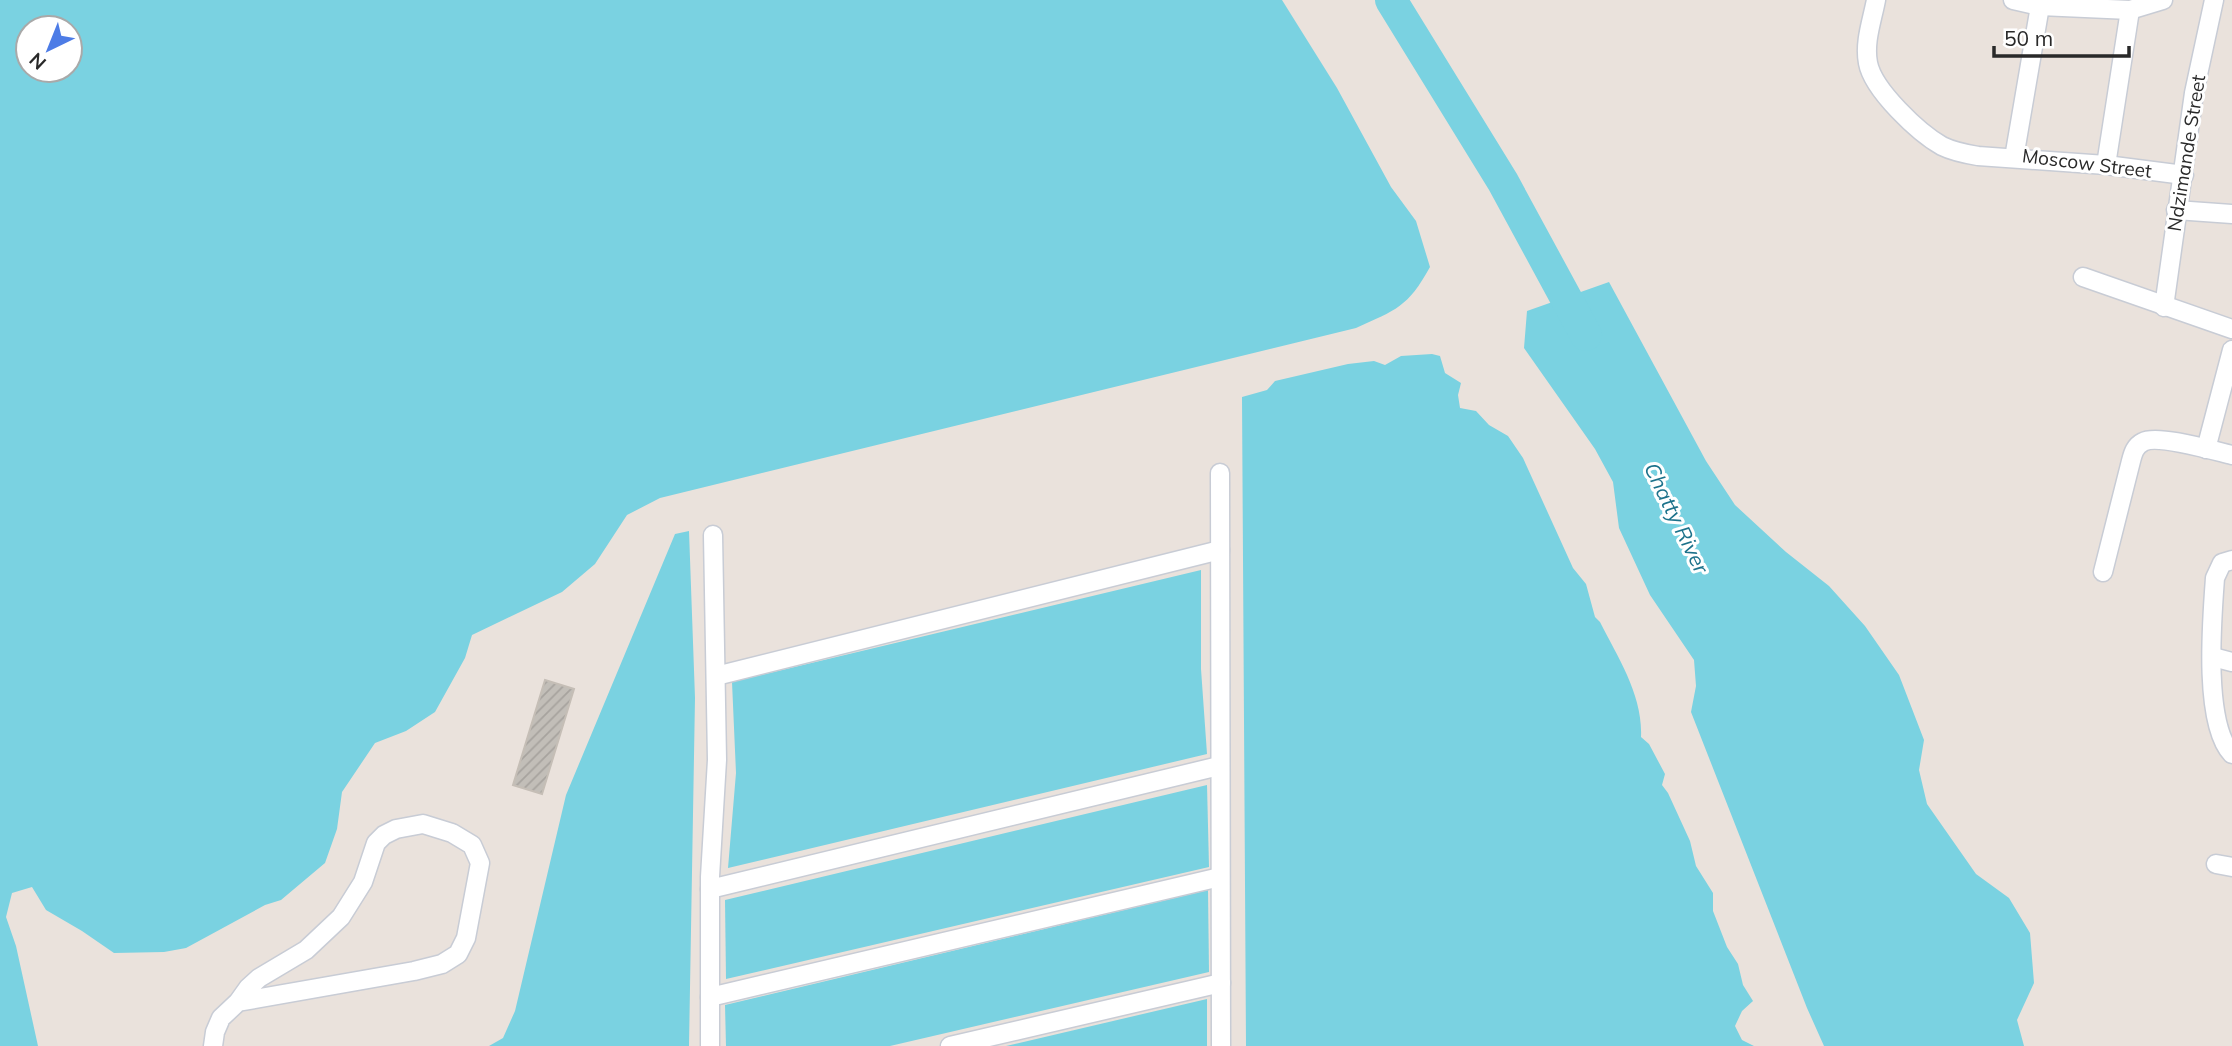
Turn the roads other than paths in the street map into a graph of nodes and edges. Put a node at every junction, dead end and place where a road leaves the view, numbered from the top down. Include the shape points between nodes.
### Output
1 (1876, 0) edge
2 (2013, 0) edge
3 (2163, 0) edge
4 (2214, 0) edge
5 (2040, 6) junction
6 (2130, 10) junction
7 (2014, 158) junction
8 (2106, 165) junction
9 (2184, 175) junction
10 (2176, 210) junction
11 (2232, 214) edge
12 (2083, 278) dead end
13 (2164, 307) junction
14 (2232, 329) edge
15 (2232, 350) edge
16 (2206, 449) junction
17 (2232, 455) edge
18 (1220, 473) dead end
19 (713, 535) dead end
20 (1220, 550) junction
21 (2232, 560) edge
22 (2103, 572) dead end
23 (2213, 657) junction
24 (2232, 662) edge
25 (716, 676) junction
26 (2232, 754) edge
27 (1219, 766) junction
28 (1220, 877) junction
29 (710, 889) junction
30 (1221, 983) junction
31 (710, 997) junction
32 (239, 1002) junction
33 (213, 1046) edge
34 (710, 1046) edge
35 (950, 1046) edge
36 (1222, 1046) edge

1 - 7 street via 1867,61 1884,92 1940,145 1962,154
2 - 5 street
3 - 6 street
4 - 9 street, Ndzimande Street via 2194,93
5 - 6 street
5 - 7 street, Moscow Street
6 - 8 street
7 - 8 street, Moscow Street
8 - 9 street, Moscow Street
9 - 10 street, Ndzimande Street
10 - 11 street
10 - 13 street, Ndzimande Street
12 - 13 street
13 - 14 street
15 - 16 street
16 - 17 street
16 - 22 street via 2149,440 2135,449
18 - 20 street
19 - 25 street
20 - 25 street
20 - 27 street
21 - 23 street via 2222,563 2215,578
23 - 24 street
23 - 26 street via 2214,706 2223,740
25 - 29 street via 718,760
27 - 28 street
27 - 29 street
28 - 30 street
28 - 31 street
29 - 31 street
30 - 35 street
30 - 36 street
31 - 34 street
32 - 32 street via 259,978 306,950 341,918 384,835 423,824 472,845 480,863 466,938 458,954 442,964 414,971
32 - 33 street via 222,1018

